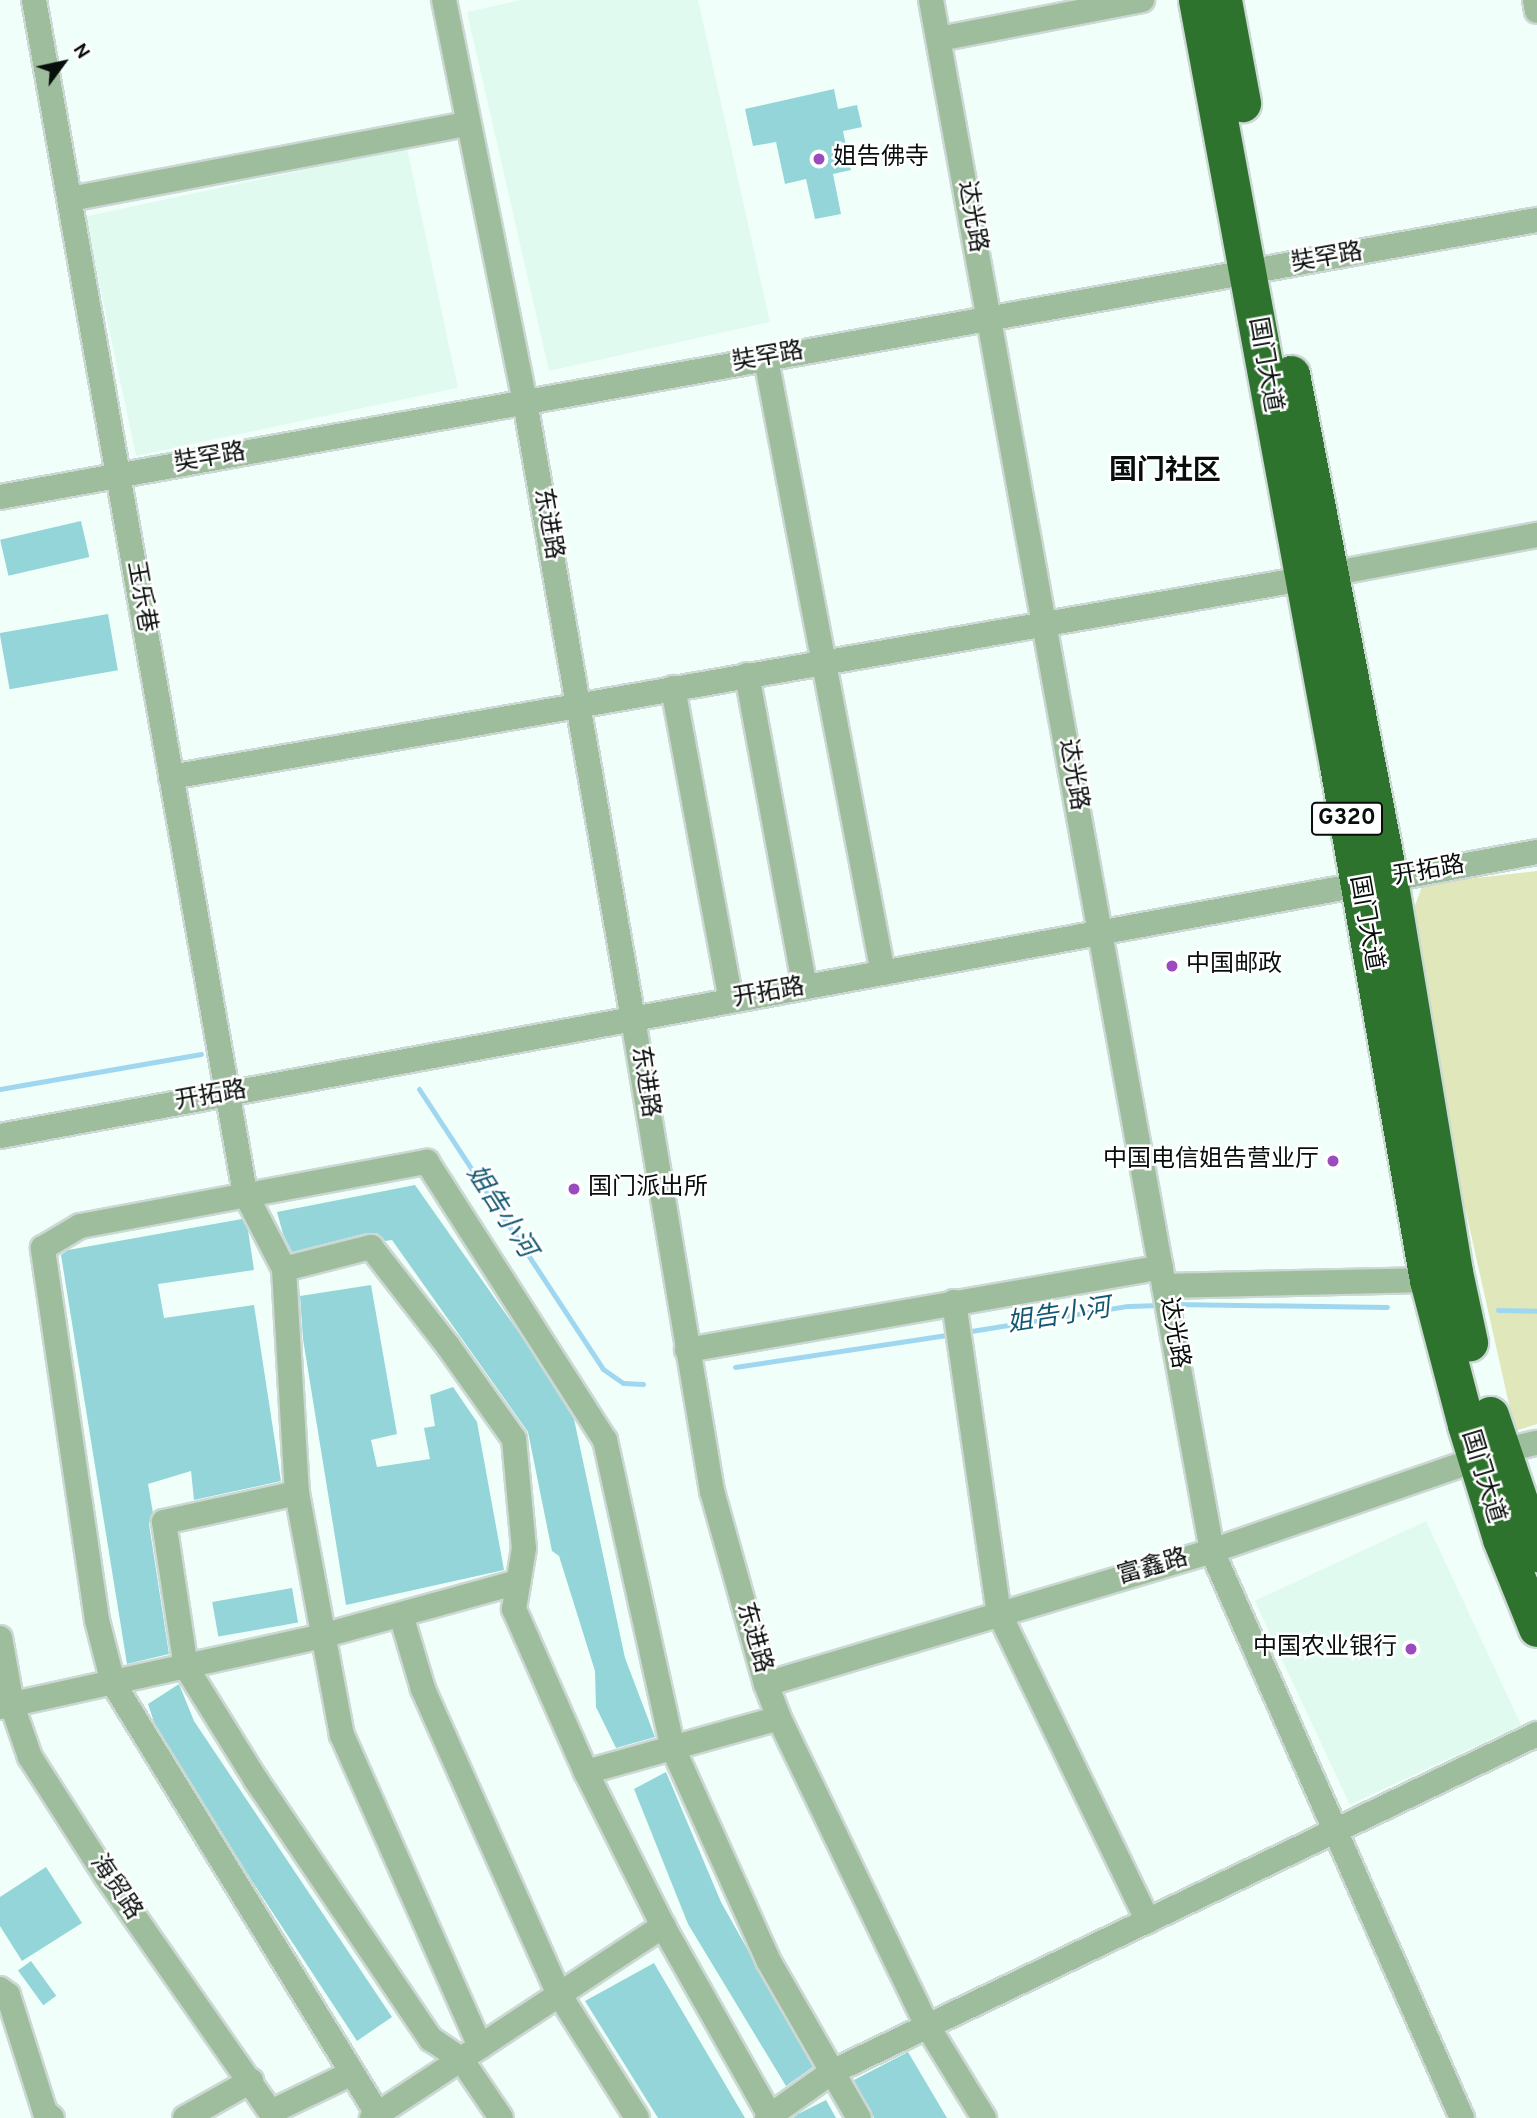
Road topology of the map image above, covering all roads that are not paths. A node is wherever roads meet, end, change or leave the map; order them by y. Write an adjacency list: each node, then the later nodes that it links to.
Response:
1 (34, 0): 11 (street, 玉乐巷)
2 (444, 0): 10 (street, 东进路)
3 (931, 0): 9 (street, 达光路)
4 (1142, 0): 9 (street)
5 (1197, 0): 13 (highway, 国门大道 / G320)
6 (1223, 0): 13 (highway, 国门大道 / G320)
7 (1535, 0): 8 (street)
8 (1537, 11)
9 (939, 39): 14 (street, 达光路)
10 (468, 124): 11 (street); 16 (street, 东进路)
11 (69, 199): 17 (street, 玉乐巷)
12 (1537, 220): 13 (street, 奘罕路)
13 (1259, 271): 14 (street, 奘罕路); 20 (highway, 国门大道 / G320)
14 (989, 319): 15 (street, 奘罕路); 21 (street, 达光路)
15 (766, 359): 16 (street, 奘罕路); 22 (street)
16 (525, 402): 17 (street, 奘罕路); 25 (street, 东进路)
17 (118, 476): 18 (street, 奘罕路); 26 (street, 玉乐巷)
18 (0, 497)
19 (1537, 536): 20 (street)
20 (1317, 576): 21 (street); 28 (highway, 国门大道 / G320)
21 (1044, 622): 22 (street); 29 (street, 达光路)
22 (824, 661): 23 (street); 30 (street)
23 (747, 675): 24 (street); 31 (street)
24 (673, 688): 25 (street); 32 (street)
25 (578, 704): 26 (street); 33 (street, 东进路)
26 (172, 777): 34 (street, 玉乐巷)
27 (1537, 852): 28 (street, 开拓路)
28 (1374, 882): 29 (street, 开拓路); 38 (highway, 国门大道 / G320); 43 (highway, 国门大道 / G320)
29 (1100, 933): 30 (street, 开拓路); 39 (street, 达光路)
30 (883, 973): 31 (street, 开拓路)
31 (805, 987): 32 (street, 开拓路)
32 (731, 1001): 33 (street, 开拓路)
33 (633, 1019): 34 (street, 开拓路); 41 (street, 东进路)
34 (228, 1094): 35 (street, 开拓路); 36 (street, 玉乐巷)
35 (0, 1136)
36 (245, 1193): 37 (street, 玉乐巷); 54 (street); 59 (street)
37 (284, 1269): 44 (street); 47 (street)
38 (1428, 1280): 39 (street); 43 (highway, 国门大道 / G320)
39 (1165, 1290): 40 (street); 45 (street, 达光路)
40 (957, 1323): 41 (street); 48 (street)
41 (687, 1350): 55 (street, 东进路)
42 (1537, 1443): 43 (street, 富鑫路)
43 (1489, 1456): 45 (street, 富鑫路); 46 (highway, 国门大道 / G320); 50 (highway, 国门大道 / G320)
44 (297, 1493): 51 (street); 53 (street)
45 (1212, 1551): 48 (street, 富鑫路); 61 (street, 达光路)
46 (1537, 1553)
47 (519, 1582): 49 (street); 60 (street)
48 (999, 1613): 55 (street, 富鑫路); 62 (street)
49 (401, 1615): 51 (street); 65 (street)
50 (1537, 1628)
51 (322, 1636): 53 (street); 67 (street)
52 (0, 1638): 56 (street, 海贸路)
53 (186, 1667): 54 (street); 67 (street)
54 (113, 1684): 56 (street); 69 (street)
55 (766, 1684): 57 (street, 东进路)
56 (6, 1706): 70 (street, 海贸路)
57 (779, 1718): 59 (street); 66 (street, 东进路)
58 (1537, 1734): 61 (street)
59 (672, 1746): 60 (street); 68 (street)
60 (586, 1772): 63 (street)
61 (1336, 1831): 62 (street); 80 (street, 达光路)
62 (1148, 1921): 66 (street)
63 (663, 1926): 65 (street); 77 (street)
64 (0, 1989): 73 (street)
65 (559, 1994): 67 (street); 76 (street)
66 (928, 2027): 68 (street); 79 (street, 东进路)
67 (471, 2053): 72 (street); 75 (street)
68 (832, 2072): 77 (street); 78 (street)
69 (352, 2073): 71 (street); 72 (street)
70 (251, 2081): 71 (street, 海贸路); 74 (street)
71 (274, 2115)
72 (377, 2117)
73 (52, 2118)
74 (185, 2118)
75 (500, 2118)
76 (637, 2118)
77 (769, 2118)
78 (859, 2118)
79 (984, 2118)
80 (1462, 2118)

